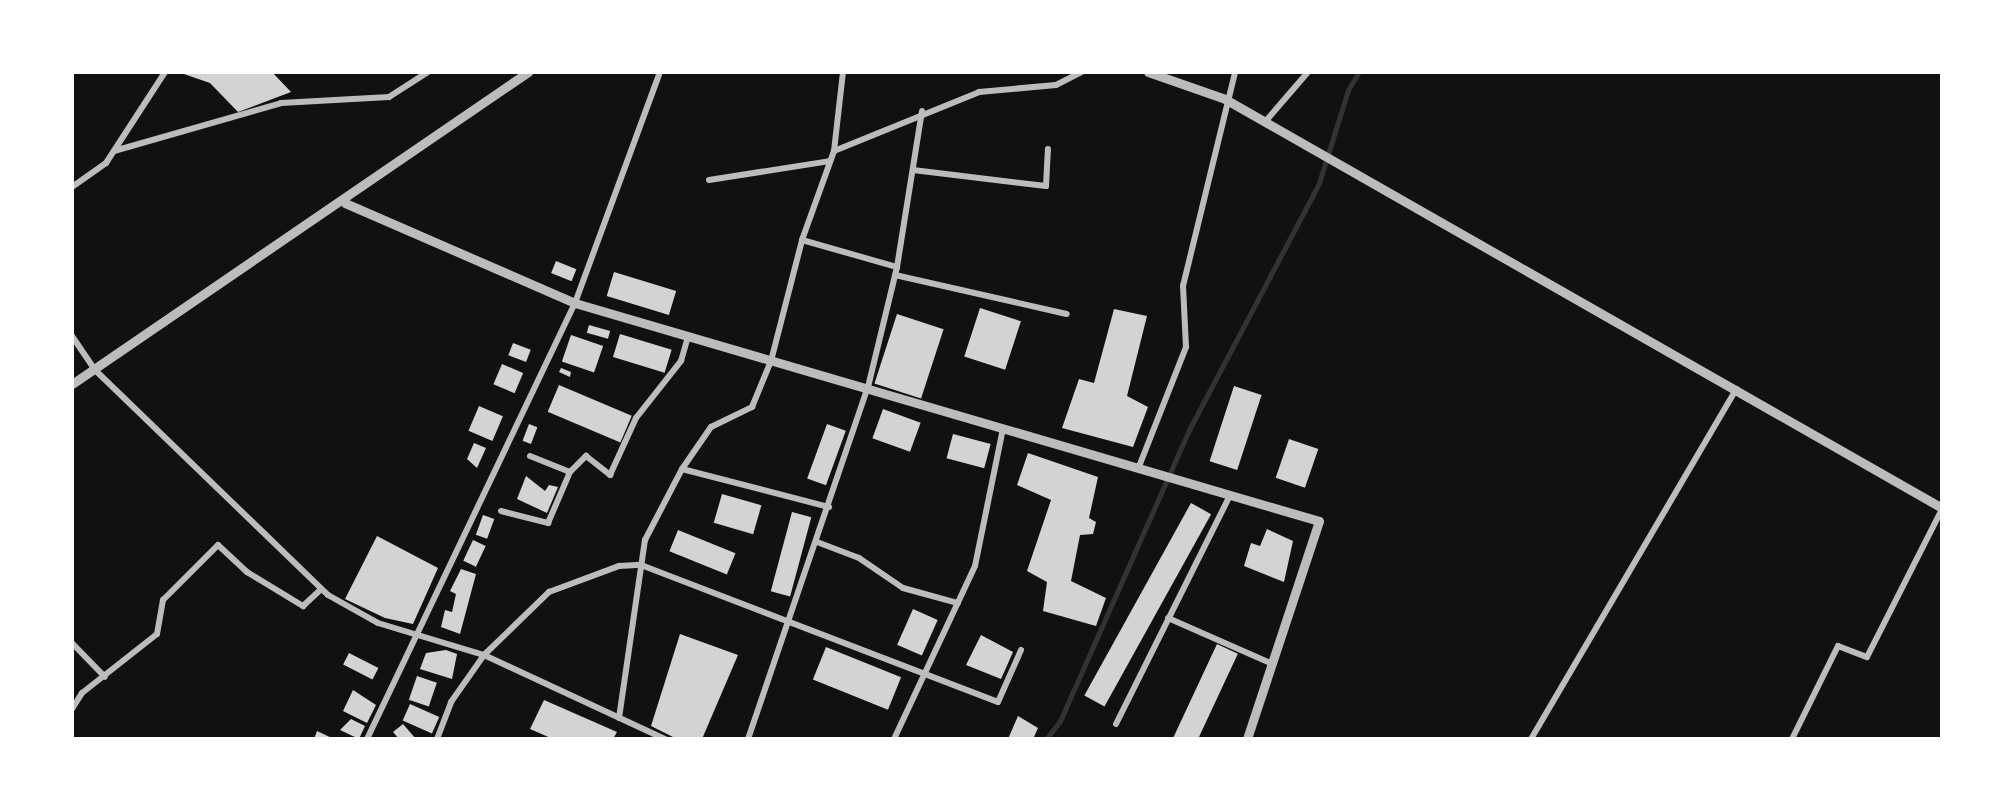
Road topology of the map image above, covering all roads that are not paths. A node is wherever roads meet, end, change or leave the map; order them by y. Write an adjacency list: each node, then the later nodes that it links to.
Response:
1 (165, 72): 14 (street)
2 (428, 72): 14 (street)
3 (528, 72): 20 (street)
4 (660, 72): 24 (street)
5 (843, 72): 15 (street)
6 (1082, 72): 11 (street)
7 (1148, 72): 10 (street)
8 (1235, 72): 10 (street)
9 (1308, 72): 12 (street)
10 (1225, 99): 12 (street); 37 (street)
11 (922, 111): 15 (street); 17 (street)
12 (1264, 122): 32 (street)
13 (1048, 149): 17 (street)
14 (114, 151): 19 (street)
15 (834, 151): 16 (street)
16 (830, 160): 18 (street); 21 (street)
17 (913, 170): 22 (street)
18 (709, 180)
19 (72, 187)
20 (345, 202): 24 (street); 29 (street)
21 (802, 240): 22 (street); 28 (street)
22 (897, 267): 23 (street)
23 (895, 275): 25 (street); 31 (street)
24 (575, 303): 27 (street); 48 (street)
25 (1067, 314)
26 (72, 336): 29 (street)
27 (688, 336): 28 (street); 36 (street)
28 (771, 361): 31 (street); 35 (street)
29 (95, 370): 30 (street); 44 (street)
30 (72, 384)
31 (868, 387): 33 (street); 39 (street)
32 (1736, 389): 40 (street); 64 (street)
33 (1003, 428): 37 (street); 45 (street)
34 (530, 456): 36 (street)
35 (682, 469): 39 (street); 43 (street)
36 (570, 472): 41 (street)
37 (1136, 472): 38 (street)
38 (1229, 497): 46 (street); 52 (street)
39 (829, 507): 42 (street)
40 (1942, 508): 65 (street)
41 (501, 511)
42 (817, 542): 45 (street); 47 (street)
43 (641, 565): 47 (street); 51 (street); 56 (street)
44 (321, 590): 48 (street); 54 (street)
45 (958, 603): 53 (street)
46 (1168, 618): 52 (street); 57 (street)
47 (790, 624): 53 (street); 61 (street)
48 (417, 631): 51 (street); 58 (street)
49 (72, 643): 54 (street)
50 (1021, 650): 53 (street)
51 (484, 655): 56 (street); 59 (street)
52 (1273, 664): 63 (street)
53 (923, 675): 62 (street)
54 (105, 677): 55 (street)
55 (72, 709)
56 (619, 718): 60 (street)
57 (1116, 724)
58 (368, 739)
59 (437, 739)
60 (665, 739)
61 (748, 739)
62 (894, 739)
63 (1247, 739)
64 (1531, 739)
65 (1792, 739)

